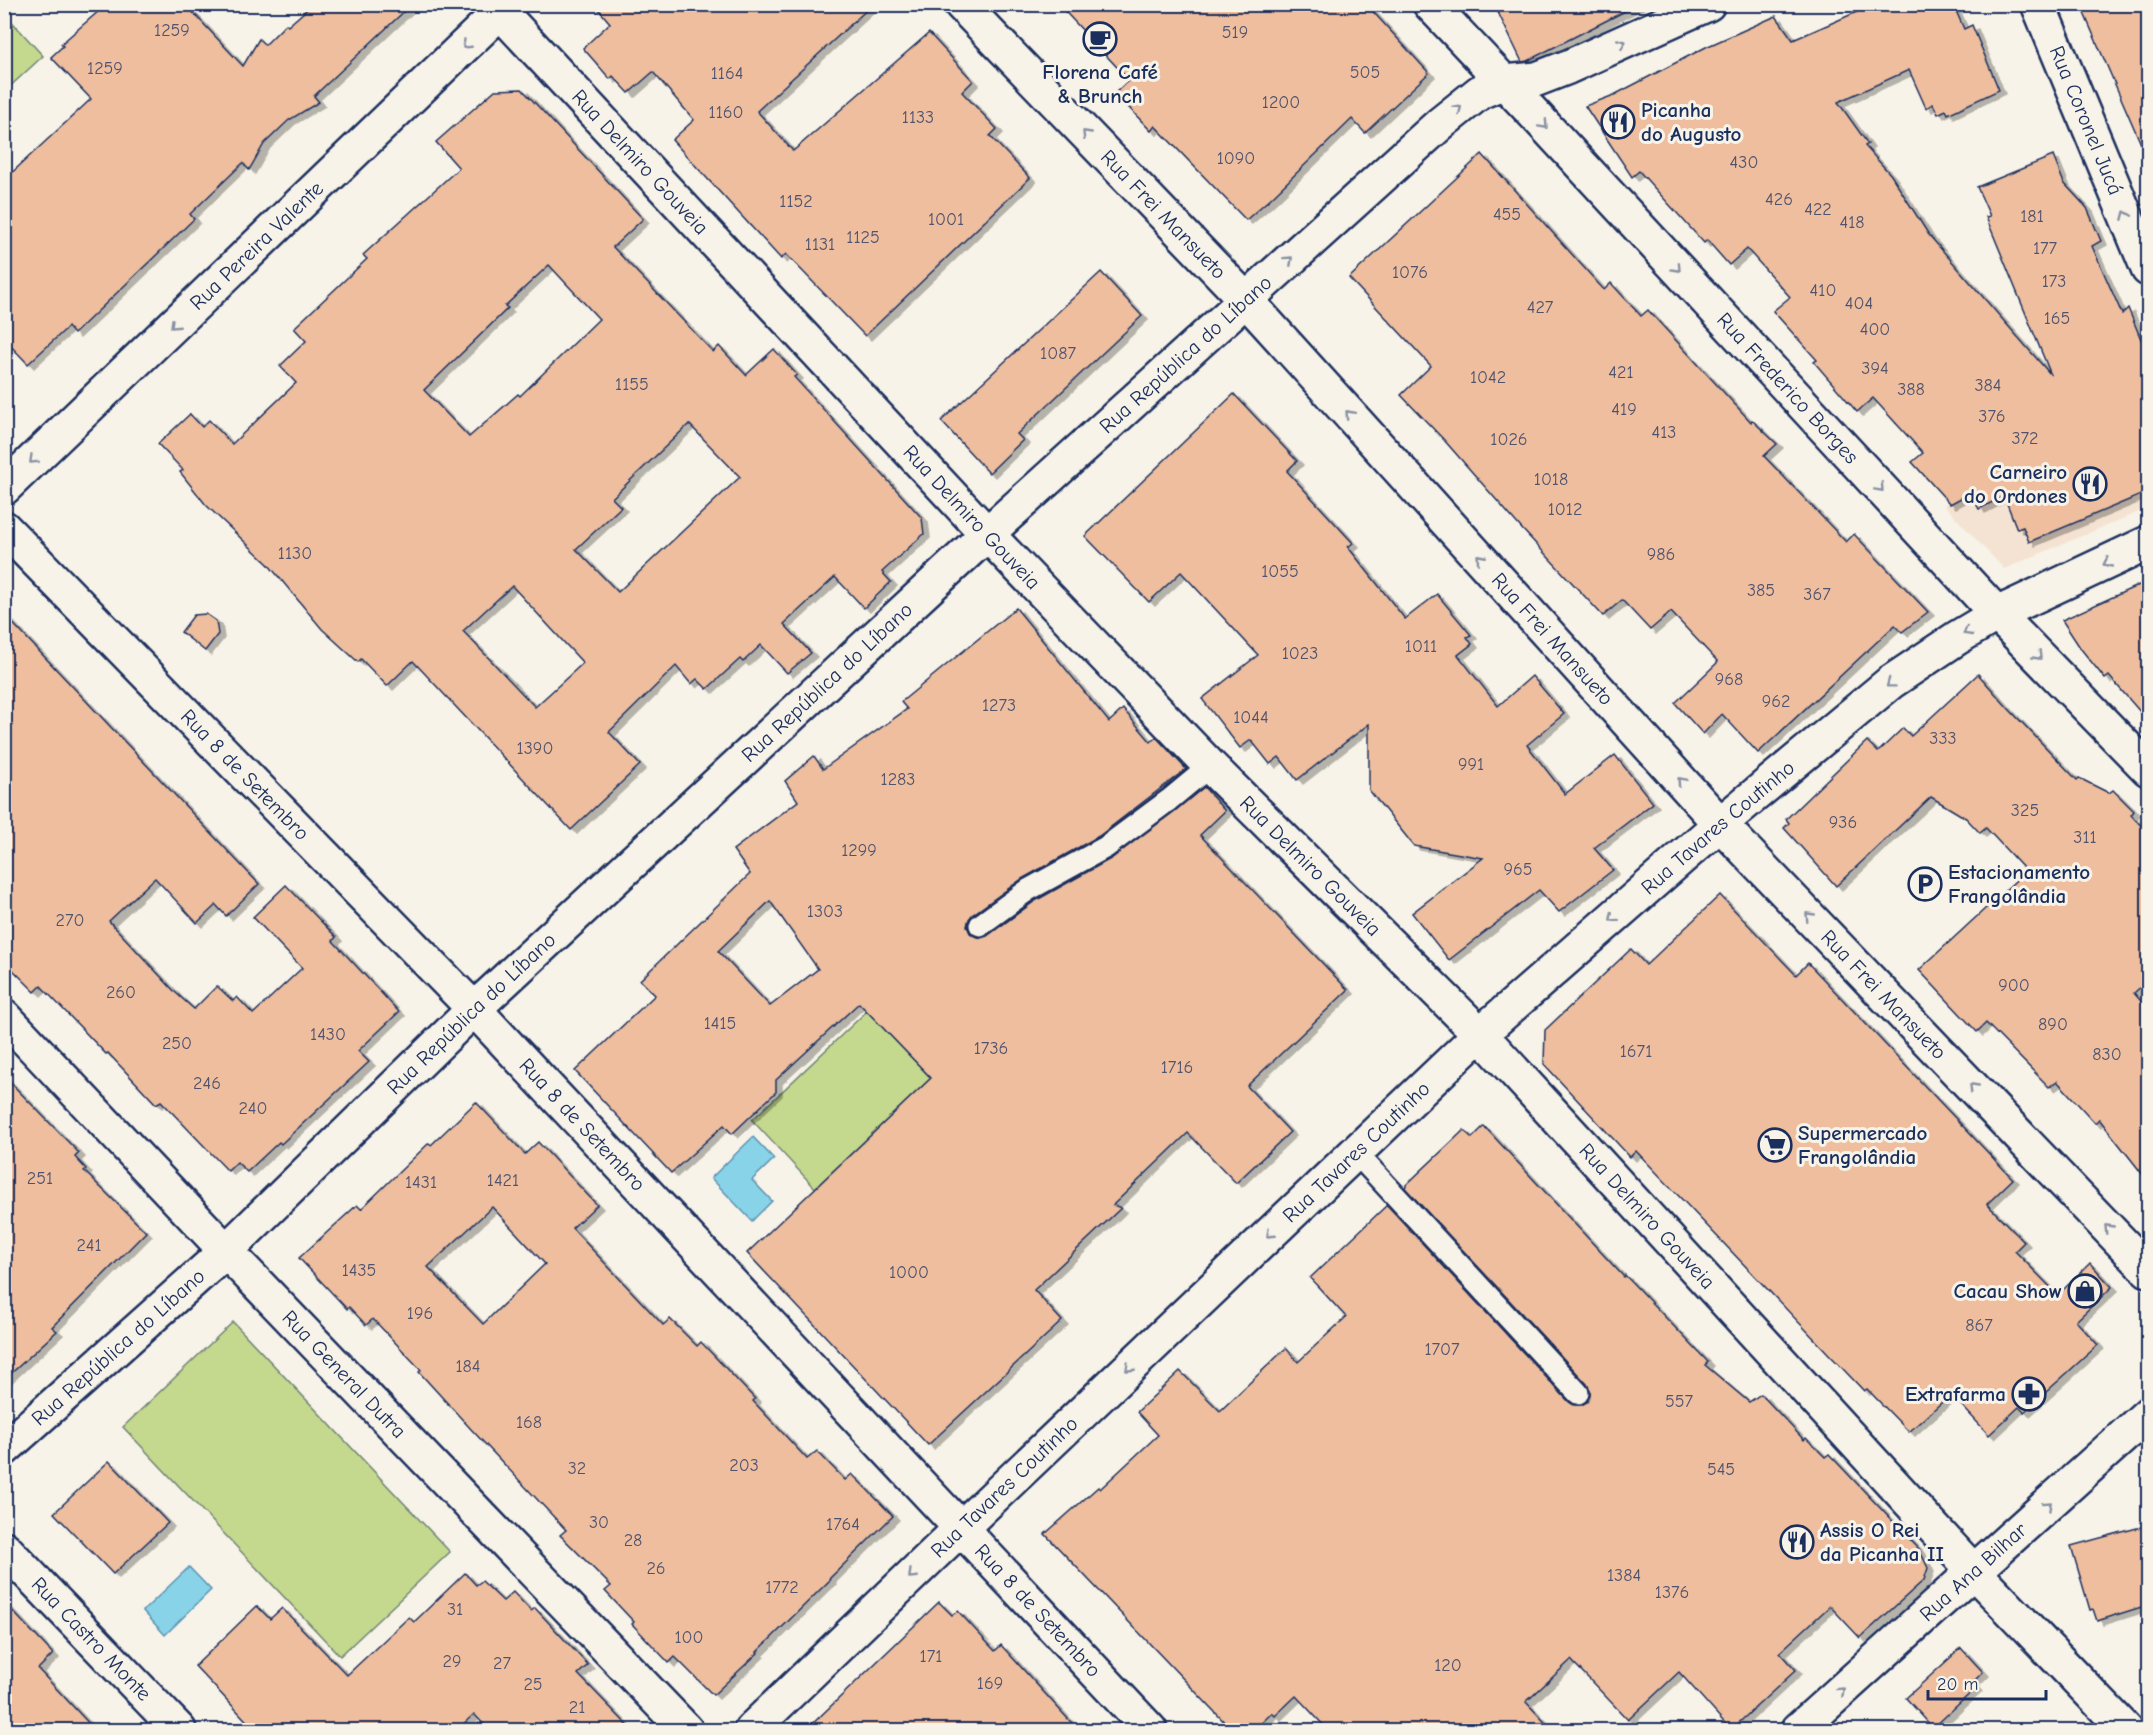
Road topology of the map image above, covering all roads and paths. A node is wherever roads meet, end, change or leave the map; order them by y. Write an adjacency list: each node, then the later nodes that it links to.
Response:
1 (961, 4): 8 (street, Rua Frei Mansueto, one-way to 1)
2 (1430, 4): 6 (street, Rua Frederico Borges)
3 (1708, 4): 6 (street, Rua República do Líbano, one-way to 3)
4 (2038, 4): 7 (street, Rua Coronel Jucá, one-way to 4)
5 (501, 7): 9 (street, Rua Pereira Valente, one-way to 9); 11 (street, Rua Delmiro Gouveia)
6 (1504, 82): 8 (street, Rua República do Líbano, one-way to 6); 13 (street, Rua Frederico Borges, one-way to 13)
7 (2148, 269)
8 (1246, 300): 11 (street, Rua República do Líbano); 16 (street, Rua Frei Mansueto, one-way to 8)
9 (4, 488)
10 (4, 528): 18 (street, Rua 8 de Setembro)
11 (987, 534): 14 (street, Rua Delmiro Gouveia); 18 (street, Rua República do Líbano)
12 (2148, 543): 13 (street, Rua Tavares Coutinho, one-way to 13)
13 (1997, 614): 15 (street, Rua Frederico Borges, one-way to 15); 16 (street, Rua Tavares Coutinho, one-way to 16)
14 (1210, 766): 17 (lane); 20 (street, Rua Delmiro Gouveia)
15 (2148, 769)
16 (1720, 824): 20 (street, Rua Tavares Coutinho, one-way to 20); 23 (street, Rua Frei Mansueto, one-way to 16)
17 (980, 925)
18 (474, 1009): 22 (street, Rua República do Líbano); 27 (street, Rua 8 de Setembro)
19 (4, 1016): 22 (street, Rua General Dutra)
20 (1480, 1034): 21 (street, Rua Tavares Coutinho); 29 (street, Rua Delmiro Gouveia)
21 (1356, 1153): 24 (lane); 27 (street, Rua Tavares Coutinho, one-way to 27)
22 (226, 1251): 26 (street, Rua República do Líbano); 31 (street, Rua General Dutra)
23 (2148, 1270)
24 (1578, 1393)
25 (2148, 1414): 29 (street, Rua Ana Bilhar, one-way to 25)
26 (4, 1449)
27 (960, 1529): 32 (street, Rua Tavares Coutinho, one-way to 32); 33 (street, Rua 8 de Setembro)
28 (4, 1548): 30 (street, Rua Castro Monte)
29 (1974, 1572): 34 (street, Rua Ana Bilhar, one-way to 29); 35 (street, Rua Delmiro Gouveia)
30 (179, 1731)
31 (686, 1731)
32 (751, 1731)
33 (1150, 1731)
34 (1798, 1731)
35 (2126, 1731)

